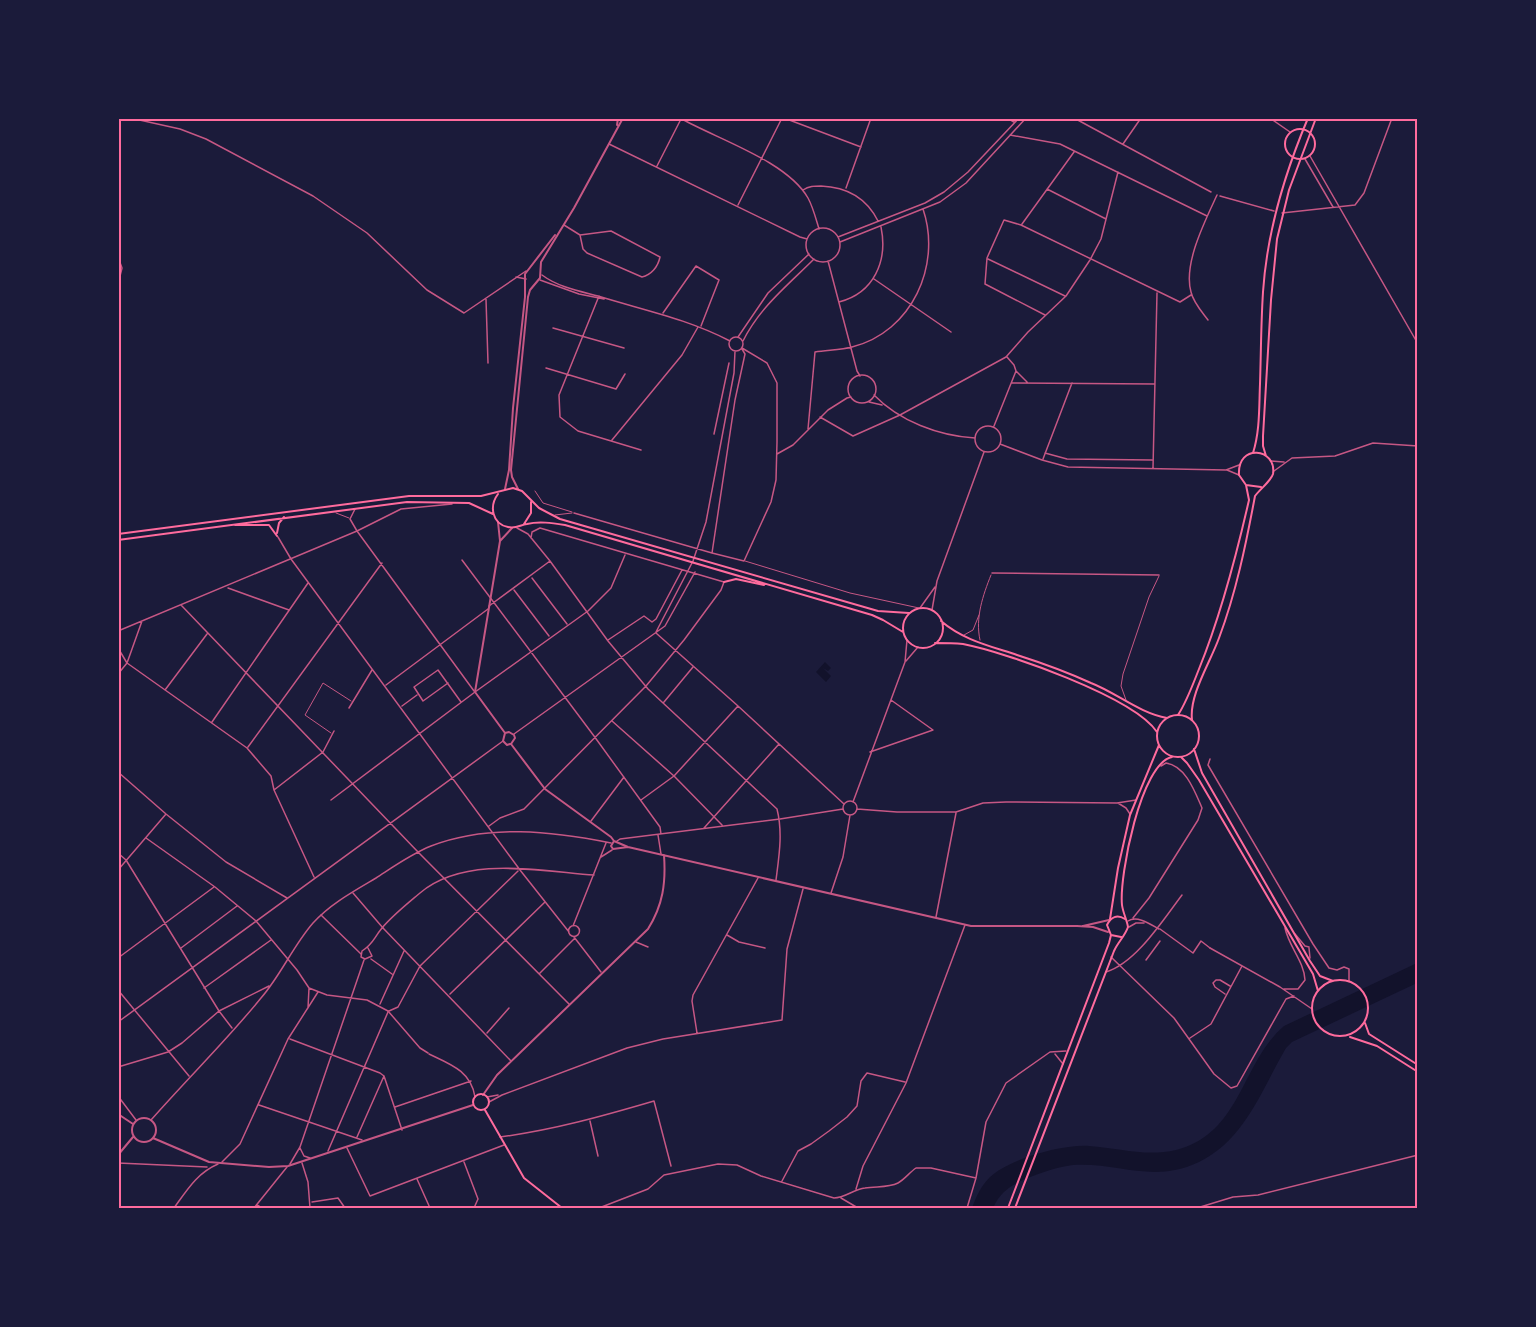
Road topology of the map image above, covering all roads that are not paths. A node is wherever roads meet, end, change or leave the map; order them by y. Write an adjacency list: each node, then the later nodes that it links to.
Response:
1 (618, 118): 18 (street)
2 (623, 118): 18 (street)
3 (783, 118): 24 (street); 28 (street)
4 (871, 118): 24 (street)
5 (1006, 118): 16 (street)
6 (1018, 118): 16 (street)
7 (1026, 118): 21 (street)
8 (1074, 118): 23 (street)
9 (1141, 118): 23 (street)
10 (1270, 118): 20 (street)
11 (1308, 118): 17 (main road)
12 (1316, 118): 19 (main road)
13 (1392, 118): 38 (street)
14 (681, 119): 28 (street); 31 (street)
15 (119, 120): 72 (street)
16 (1015, 122): 45 (street)
17 (1305, 129): 19 (main road); 20 (main road); 27 (main road)
18 (616, 131): 22 (street)
19 (1311, 131): 26 (main road); 30 (main road)
20 (1290, 132): 27 (main road)
21 (1010, 135): 25 (street); 40 (street)
22 (609, 144): 31 (street); 47 (street)
23 (1123, 145): 36 (street)
24 (861, 147): 33 (street)
25 (1075, 151): 32 (street); 34 (street)
26 (1310, 156): 29 (main road); 38 (street)
27 (1293, 157): 30 (main road); 41 (main road)
28 (761, 159): 35 (street); 37 (street)
29 (1305, 159): 30 (main road); 39 (street)
30 (1299, 160): 42 (main road)
31 (656, 168): 37 (street)
32 (1118, 172): 43 (street); 44 (street)
33 (846, 189): 35 (street); 45 (street)
34 (1047, 189): 44 (street); 46 (street)
35 (802, 190): 49 (street)
36 (1211, 192)
37 (737, 206): 52 (street)
38 (1340, 207): 39 (street); 86 (street)
39 (1333, 208): 42 (street)
40 (923, 209): 48 (street); 75 (street)
41 (1275, 211): 43 (street); 125 (main road)
42 (1282, 213): 127 (main road)
43 (1208, 216): 70 (street)
44 (1107, 219): 58 (street)
45 (879, 221): 51 (street)
46 (1022, 225): 56 (street); 58 (street)
47 (563, 226): 50 (street); 60 (street); 62 (street)
48 (880, 226): 53 (street); 65 (street)
49 (819, 229): 51 (street); 52 (street)
50 (580, 235): 50 (street)
51 (838, 237): 53 (street)
52 (807, 239): 54 (street)
53 (840, 242): 59 (street)
54 (809, 254): 57 (street); 82 (street)
55 (118, 257): 68 (street)
56 (987, 258): 71 (street); 77 (street)
57 (814, 259): 59 (street); 85 (street)
58 (1090, 260): 69 (street); 71 (street)
59 (828, 261): 74 (street)
60 (530, 267): 61 (street); 62 (street)
61 (526, 271): 63 (street); 64 (street)
62 (540, 272): 66 (street); 73 (street)
63 (515, 277): 64 (street); 72 (street)
64 (526, 279): 67 (street); 139 (street)
65 (873, 279): 74 (street); 75 (street)
66 (538, 280): 67 (street); 73 (street)
67 (535, 282): 140 (street)
68 (118, 284)
69 (1158, 292): 70 (street); 104 (street)
70 (1191, 295): 78 (street)
71 (1066, 296): 77 (street)
72 (486, 298): 92 (street)
73 (598, 298): 76 (street); 83 (street)
74 (839, 302): 89 (street)
75 (912, 304): 81 (street); 89 (street)
76 (663, 314): 79 (street); 79 (street)
77 (1046, 315): 91 (street)
78 (1208, 320)
79 (699, 326): 84 (street); 119 (street)
80 (553, 328): 83 (street)
81 (951, 332)
82 (738, 337): 84 (street); 85 (street)
83 (582, 338): 87 (street); 97 (street)
84 (730, 341): 90 (street)
85 (743, 341): 88 (street)
86 (1418, 344)
87 (624, 348)
88 (742, 348): 90 (street); 126 (street); 162 (street)
89 (851, 348): 95 (street); 116 (street)
90 (735, 351): 114 (street)
91 (1006, 357): 96 (street); 111 (street)
92 (488, 363)
93 (729, 363): 112 (street)
94 (546, 368): 97 (street)
95 (857, 371): 99 (street); 100 (street)
96 (1016, 371): 101 (street); 102 (street)
97 (566, 374): 98 (street); 119 (street)
98 (625, 374)
99 (860, 376): 100 (street); 106 (street)
100 (856, 377): 105 (street)
101 (1027, 382): 102 (street); 103 (street)
102 (1012, 383): 115 (street)
103 (1072, 383): 104 (street); 124 (street)
104 (1155, 384): 129 (street)
105 (849, 394): 107 (street); 108 (street)
106 (874, 395): 109 (street); 110 (street)
107 (851, 397): 108 (street); 109 (street)
108 (847, 398): 113 (street)
109 (869, 401): 110 (street)
110 (885, 406): 111 (street)
111 (900, 415): 113 (street); 118 (street)
112 (718, 417): 114 (street); 117 (street)
113 (820, 417): 116 (street)
114 (726, 418): 195 (street)
115 (994, 427): 118 (street); 120 (street)
116 (808, 429): 126 (street)
117 (714, 434)
118 (975, 438): 123 (street)
119 (612, 441): 122 (street)
120 (1000, 444): 123 (street); 128 (street)
121 (1418, 446): 131 (street)
122 (641, 450)
123 (984, 452): 176 (street)
124 (1045, 453): 128 (street); 129 (street)
125 (1253, 453): 127 (main road); 132 (main road)
126 (777, 455): 167 (street)
127 (1266, 456): 130 (main road)
128 (1042, 460): 133 (street)
129 (1153, 460): 133 (street)
130 (1270, 461): 131 (street); 135 (main road)
131 (1285, 462): 135 (street)
132 (1239, 465): 134 (street); 136 (main road)
133 (1153, 469): 134 (street)
134 (1226, 470): 136 (street)
135 (1273, 472): 138 (main road)
136 (1239, 475): 137 (main road)
137 (1246, 484): 138 (main road); 233 (main road)
138 (1260, 487): 236 (main road)
139 (505, 489): 140 (main road); 142 (main road)
140 (518, 489): 143 (main road)
141 (535, 491): 147 (lane)
142 (500, 492): 148 (main road); 157 (main road)
143 (531, 501): 149 (main road); 153 (main road)
144 (461, 502): 145 (main road); 148 (main road); 156 (street)
145 (355, 508): 146 (main road); 151 (street)
146 (331, 511): 150 (main road); 151 (lane)
147 (574, 513): 149 (lane); 162 (street)
148 (493, 514): 152 (main road)
149 (551, 515): 188 (main road)
150 (284, 517): 154 (main road); 158 (main road)
151 (350, 519): 156 (street)
152 (498, 522): 155 (main road); 161 (street)
153 (524, 524): 155 (main road); 178 (main road)
154 (220, 526): 158 (main road); 160 (main road)
155 (514, 528): 159 (street); 161 (street)
156 (357, 531): 164 (street); 168 (street)
157 (118, 534)
158 (277, 536): 164 (street)
159 (531, 537): 163 (street); 166 (street)
160 (118, 540)
161 (500, 541): 180 (street)
162 (712, 553): 167 (street)
163 (626, 554): 169 (street); 187 (street)
164 (291, 559): 175 (street); 177 (street)
165 (462, 560): 180 (street)
166 (550, 561): 173 (street); 187 (street)
167 (744, 561): 184 (lane)
168 (381, 563): 192 (street); 204 (street)
169 (682, 570): 170 (street); 201 (street)
170 (696, 572): 174 (street); 195 (street)
171 (992, 573): 172 (street); 189 (lane)
172 (1159, 575): 226 (lane)
173 (531, 577): 179 (street); 193 (street)
174 (724, 582): 178 (main road); 207 (street)
175 (309, 583): 185 (street); 192 (street)
176 (935, 586): 184 (street); 186 (street)
177 (226, 587): 182 (street); 185 (street)
178 (779, 588): 196 (main road)
179 (514, 589): 181 (street); 199 (street)
180 (490, 598): 181 (street); 183 (street)
181 (494, 604): 183 (street); 209 (street)
182 (181, 605): 190 (street); 197 (street)
183 (489, 608): 204 (street); 221 (street)
184 (920, 608): 186 (main road); 188 (main road)
185 (290, 610): 215 (street)
186 (932, 610): 191 (main road)
187 (588, 611): 193 (street); 201 (street)
188 (909, 613): 196 (main road)
189 (980, 614): 198 (lane); 203 (lane)
190 (142, 620): 194 (street); 212 (street)
191 (941, 621): 198 (main road); 202 (main road)
192 (339, 623): 214 (street); 229 (street)
193 (568, 625): 199 (street)
194 (119, 631)
195 (656, 632): 207 (street); 210 (street)
196 (903, 632): 200 (main road)
197 (208, 633): 215 (street); 220 (street)
198 (963, 636): 203 (main road)
199 (550, 638): 209 (street)
200 (907, 640): 205 (main road); 211 (street)
201 (608, 641): 210 (street)
202 (935, 643): 205 (main road); 208 (main road)
203 (981, 643): 208 (lane); 226 (main road)
204 (440, 644): 218 (street); 221 (street)
205 (918, 647): 211 (street)
206 (118, 648): 212 (street)
207 (676, 650): 213 (street); 219 (street)
208 (985, 650): 238 (main road)
209 (532, 652): 221 (street); 223 (street)
210 (622, 656): 219 (street); 223 (street)
211 (905, 662): 224 (street)
212 (127, 663): 216 (street); 220 (street)
213 (694, 667): 228 (street); 231 (street)
214 (373, 669): 218 (street); 225 (street)
215 (246, 673): 229 (street); 237 (street)
216 (118, 674)
217 (448, 683): 222 (street); 222 (street); 227 (street)
218 (386, 686): 230 (street)
219 (645, 686): 228 (street); 235 (street)
220 (165, 690): 237 (street)
221 (475, 692): 227 (street); 241 (street)
222 (418, 694): 230 (street)
223 (564, 697): 242 (street); 243 (street)
224 (890, 699): 252 (street); 252 (street)
225 (352, 702): 232 (street); 239 (lane)
226 (1127, 702): 234 (main road)
227 (462, 703): 240 (street)
228 (663, 703): 245 (street)
229 (278, 706): 249 (street); 251 (street)
230 (401, 706): 240 (street)
231 (738, 706): 245 (street); 247 (street)
232 (349, 708)
233 (1178, 715): 234 (main road); 236 (main road)
234 (1167, 718): 238 (main road)
235 (611, 720): 243 (street); 258 (street)
236 (1192, 720): 250 (main road)
237 (212, 723): 249 (street)
238 (1157, 732): 248 (main road)
239 (334, 733): 251 (street)
240 (421, 733): 259 (street); 262 (street)
241 (505, 733): 242 (street); 244 (street)
242 (514, 735): 246 (street)
243 (594, 736): 260 (street); 263 (street)
244 (503, 741): 246 (street); 259 (street)
245 (704, 742): 258 (street); 261 (street)
246 (511, 744): 263 (street)
247 (779, 744): 261 (street); 270 (street)
248 (1159, 745): 253 (main road); 267 (main road)
249 (247, 748): 264 (street)
250 (1194, 749): 254 (main road); 329 (main road)
251 (323, 752): 262 (street); 264 (street)
252 (870, 752): 268 (street)
253 (1172, 757): 254 (main road); 256 (main road)
254 (1181, 757): 327 (main road)
255 (1210, 759): 338 (street)
256 (1157, 768): 315 (street); 317 (main road)
257 (118, 772): 274 (street)
258 (674, 776): 266 (street); 277 (street)
259 (452, 777): 279 (street); 281 (street)
260 (624, 777): 266 (street); 280 (street)
261 (746, 781): 277 (street); 278 (street)
262 (353, 783): 265 (street); 279 (street)
263 (545, 789): 280 (street); 281 (street)
264 (274, 790): 302 (street)
265 (331, 800)
266 (641, 800): 285 (street)
267 (1136, 800): 269 (street); 276 (main road)
268 (853, 802): 270 (street); 272 (street)
269 (1118, 803): 273 (street); 276 (street)
270 (844, 804): 271 (street)
271 (843, 809): 275 (street); 278 (street)
272 (857, 809): 273 (street); 275 (street)
273 (956, 812): 314 (street)
274 (166, 814): 286 (street); 309 (street)
275 (850, 815): 307 (street)
276 (1130, 815): 316 (main road)
277 (714, 817): 282 (street); 283 (street)
278 (780, 819): 282 (street); 303 (street)
279 (391, 822): 292 (street); 302 (street)
280 (591, 822): 288 (street)
281 (489, 826): 284 (street)
282 (723, 826): 283 (street)
283 (704, 828): 285 (street)
284 (493, 832): 287 (street); 292 (street); 298 (street)
285 (659, 834): 288 (street); 294 (street)
286 (146, 838): 296 (street); 304 (street)
287 (606, 842): 288 (street); 295 (street)
288 (615, 842): 289 (street); 290 (street); 291 (street)
289 (628, 847): 290 (street); 294 (street)
290 (618, 848): 291 (street)
291 (613, 849): 295 (street)
292 (418, 852): 300 (street); 306 (street)
293 (118, 853): 296 (street)
294 (662, 855): 301 (street); 337 (street)
295 (601, 858): 299 (street)
296 (126, 860): 297 (street); 320 (street)
297 (118, 870)
298 (520, 870): 299 (street); 300 (street); 310 (street); 312 (street)
299 (594, 875): 322 (street)
300 (444, 877): 312 (street); 325 (street)
301 (759, 877): 303 (street); 331 (street)
302 (314, 878): 309 (street)
303 (776, 881): 305 (street)
304 (215, 887): 311 (street); 320 (street)
305 (803, 888): 307 (street); 390 (street)
306 (352, 892): 313 (street); 325 (street)
307 (830, 894): 314 (street)
308 (1182, 895): 326 (street)
309 (287, 898): 318 (street)
310 (545, 902): 328 (street); 335 (street)
311 (237, 906): 318 (street); 341 (street)
312 (478, 910): 335 (street); 353 (street)
313 (321, 915): 345 (street); 349 (street)
314 (936, 918): 321 (street)
315 (1132, 918): 317 (street); 319 (street)
316 (1110, 920): 317 (main road); 323 (street); 330 (main road)
317 (1126, 920): 324 (main road)
318 (256, 921): 334 (street); 356 (street)
319 (1146, 923): 324 (street); 326 (street)
320 (166, 924): 341 (street); 347 (street)
321 (966, 925): 323 (street); 407 (street)
322 (573, 926): 328 (street); 332 (street)
323 (1077, 926): 330 (street)
324 (1128, 927): 333 (main road)
325 (382, 928): 342 (street); 344 (street)
326 (1159, 928): 354 (street); 355 (street)
327 (1285, 928): 367 (street); 370 (main road)
328 (569, 932): 332 (street)
329 (1292, 932): 340 (street); 352 (main road)
330 (1109, 933): 333 (main road); 394 (main road)
331 (726, 934): 343 (street); 390 (street)
332 (574, 937): 358 (street); 360 (street)
333 (1121, 937): 346 (main road)
334 (272, 939): 349 (street); 366 (street)
335 (507, 940): 358 (street); 372 (street)
336 (1160, 941): 351 (street)
337 (636, 942): 339 (street); 360 (street)
338 (1313, 944): 340 (street); 362 (street)
339 (648, 947)
340 (1309, 947): 352 (street)
341 (180, 948): 356 (street)
342 (368, 948): 345 (street); 348 (street)
343 (765, 948)
344 (404, 950): 353 (street); 359 (street)
345 (361, 954): 350 (street)
346 (1112, 957): 355 (street); 357 (main road)
347 (118, 958)
348 (370, 958): 350 (street); 359 (street)
349 (289, 959): 363 (street); 365 (street)
350 (365, 960): 376 (street)
351 (1146, 960)
352 (1310, 962): 361 (main road)
353 (420, 966): 372 (street); 385 (street)
354 (1242, 966): 364 (street); 367 (street)
355 (1121, 967): 357 (street); 393 (street)
356 (192, 968): 366 (street); 382 (street)
357 (1106, 972): 465 (main road)
358 (540, 973): 379 (street)
359 (392, 974): 378 (street)
360 (603, 974): 379 (street)
361 (1333, 981): 362 (main road); 370 (main road)
362 (1349, 981): 387 (main road)
363 (271, 984): 384 (street); 388 (street)
364 (1231, 986): 373 (street); 373 (street)
365 (309, 987): 369 (street); 380 (street)
366 (204, 988): 384 (street)
367 (1282, 988): 374 (street); 377 (street)
368 (118, 990): 371 (street)
369 (318, 991): 376 (street); 380 (street)
370 (1318, 991): 383 (main road)
371 (122, 994): 375 (street); 382 (street)
372 (450, 995): 389 (street)
373 (1227, 995): 393 (street)
374 (1294, 996): 377 (street); 383 (street)
375 (118, 997)
376 (352, 998): 378 (street); 397 (street)
377 (1286, 999): 393 (street)
378 (379, 1005): 385 (street)
379 (570, 1005): 398 (street)
380 (308, 1008): 392 (street)
381 (509, 1008): 389 (street)
382 (135, 1010): 386 (street); 395 (street)
383 (1312, 1010): 391 (main road)
384 (219, 1011): 388 (street); 395 (street)
385 (388, 1011): 401 (street); 406 (street)
386 (118, 1022)
387 (1365, 1023): 391 (main road); 400 (main road)
388 (233, 1029): 405 (street)
389 (486, 1033): 398 (street)
390 (697, 1034): 409 (street)
391 (1347, 1036): 403 (main road)
392 (288, 1039): 397 (street); 414 (street)
393 (1189, 1039)
394 (1069, 1050): 396 (street); 399 (main road)
395 (168, 1052): 402 (street); 405 (street)
396 (1055, 1053): 399 (street); 447 (street)
397 (333, 1054): 401 (street); 422 (street)
398 (512, 1061): 408 (street)
399 (1064, 1065): 464 (main road)
400 (1418, 1065)
401 (364, 1066): 404 (street); 425 (street)
402 (118, 1067)
403 (1418, 1072)
404 (384, 1076): 416 (street); 429 (street)
405 (190, 1077): 420 (street)
406 (471, 1081): 411 (street); 416 (street)
407 (906, 1083): 448 (street); 449 (street)
408 (483, 1095): 411 (main road); 412 (main road)
409 (502, 1095): 412 (street); 413 (street)
410 (118, 1096): 419 (street)
411 (475, 1096): 415 (main road)
412 (487, 1097): 413 (main road)
413 (489, 1102): 417 (main road)
414 (258, 1105): 422 (street); 442 (street)
415 (473, 1105): 417 (main road); 424 (street)
416 (394, 1108): 424 (street)
417 (485, 1110): 427 (main road)
418 (118, 1114): 423 (street)
419 (136, 1120): 420 (street); 423 (street)
420 (151, 1120): 428 (street)
421 (590, 1120): 427 (street); 437 (street); 444 (street)
422 (309, 1121): 425 (street); 432 (street)
423 (133, 1124): 426 (street)
424 (402, 1130): 430 (street)
425 (336, 1131): 429 (street); 434 (street)
426 (134, 1137): 428 (street); 435 (street)
427 (500, 1137): 431 (main road)
428 (153, 1138): 442 (street)
429 (357, 1138): 430 (street)
430 (365, 1142): 433 (street)
431 (505, 1145): 439 (street); 460 (main road)
432 (300, 1147): 438 (street); 443 (street)
433 (346, 1148): 434 (street); 446 (street)
434 (327, 1154): 438 (street)
435 (118, 1155)
436 (1418, 1155): 466 (street)
437 (598, 1156)
438 (312, 1159): 440 (street)
439 (463, 1160): 446 (street); 459 (street)
440 (302, 1162): 443 (street); 451 (street)
441 (118, 1163): 445 (street)
442 (221, 1163): 443 (street); 445 (street)
443 (288, 1166): 452 (street)
444 (671, 1166)
445 (211, 1167): 453 (street)
446 (416, 1178): 458 (street)
447 (976, 1178): 449 (street); 463 (street)
448 (782, 1182): 450 (street); 461 (street)
449 (856, 1190): 450 (street)
450 (841, 1198): 462 (street)
451 (311, 1202): 456 (street); 457 (street)
452 (257, 1205): 454 (street); 455 (street)
453 (174, 1209)
454 (254, 1209)
455 (262, 1209)
456 (310, 1209)
457 (345, 1209)
458 (430, 1209)
459 (474, 1209)
460 (562, 1209)
461 (599, 1209)
462 (858, 1209)
463 (967, 1209)
464 (1008, 1209)
465 (1015, 1209)
466 (1197, 1209)

